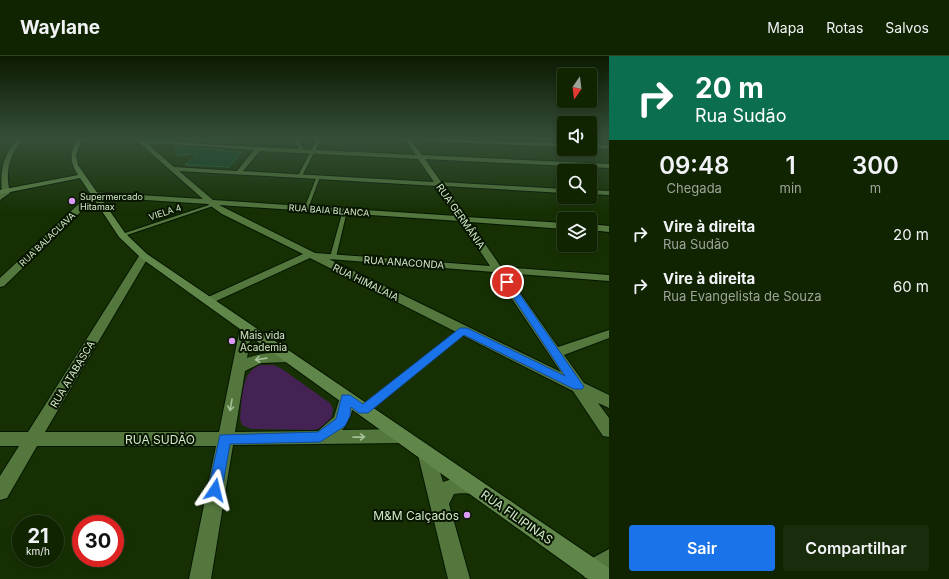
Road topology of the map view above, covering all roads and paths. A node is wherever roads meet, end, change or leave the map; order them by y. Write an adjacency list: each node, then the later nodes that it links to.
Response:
1 (3, 163): 15 (street)
2 (75, 163): 11 (main road, RUA FILIPINAS)
3 (167, 163): 9 (street, RUA HIMALAIA)
4 (245, 163): 10 (street)
5 (306, 163): 12 (lane)
6 (426, 163): 14 (street, RUA GERMÂNIA)
7 (555, 163): 8 (street)
8 (609, 166)
9 (173, 169): 10 (street); 21 (street, RUA HIMALAIA)
10 (238, 172): 12 (street)
11 (81, 176): 15 (main road); 19 (main road, RUA FILIPINAS)
12 (300, 176): 13 (street)
13 (318, 177): 14 (street); 22 (lane)
14 (438, 184): 16 (street); 24 (street, RUA GERMÂNIA)
15 (3, 191): 20 (street)
16 (557, 191)
17 (597, 192): 18 (street)
18 (609, 193)
19 (95, 196): 21 (street, RUA BAIA BLANCA); 28 (main road, RUA FILIPINAS); 34 (street, RUA BALACLAVA)
20 (0, 198)
21 (212, 204): 22 (street, RUA BAIA BLANCA); 28 (lane, VIELA 4); 29 (street, RUA HIMALAIA)
22 (306, 209): 23 (street, RUA BAIA BLANCA)
23 (345, 211): 24 (street, RUA BAIA BLANCA); 31 (lane)
24 (464, 219): 25 (street, RUA BAIA BLANCA); 32 (street, RUA GERMÂNIA)
25 (557, 226)
26 (597, 228): 27 (street)
27 (609, 229)
28 (122, 235): 30 (main road, RUA FILIPINAS)
29 (309, 254): 31 (street, RUA ANACONDA); 35 (street, RUA ANACONDA); 37 (street, RUA HIMALAIA)
30 (144, 256): 35 (main road, RUA FILIPINAS); 50 (street, RUA ATABASCA)
31 (333, 256): 32 (street, RUA ANACONDA)
32 (499, 270): 33 (street, RUA ANACONDA); 39 (street, RUA GERMÂNIA)
33 (609, 278)
34 (0, 284)
35 (210, 300): 36 (main road, RUA FILIPINAS)
36 (246, 328): 40 (main road, RUA FILIPINAS); 41 (street)
37 (464, 330): 42 (street, RUA HIMALAIA); 45 (lane)
38 (609, 334): 39 (street)
39 (556, 353): 42 (street, RUA GERMÂNIA)
40 (288, 358): 41 (street, one-way to 41); 43 (main road, RUA FILIPINAS)
41 (237, 370): 51 (street, one-way to 51)
42 (578, 387): 44 (street, RUA HIMALAIA); 46 (street, RUA GERMÂNIA)
43 (346, 398): 45 (main road, RUA FILIPINAS); 48 (street)
44 (609, 402)
45 (364, 410): 47 (main road, RUA FILIPINAS)
46 (609, 431)
47 (401, 436): 48 (street, RUA SUDÃO, one-way to 47); 52 (main road, RUA FILIPINAS)
48 (320, 437): 51 (street, RUA SUDÃO)
49 (0, 439): 50 (street, RUA SUDÃO)
50 (33, 439): 51 (street, RUA SUDÃO); 54 (street, RUA ATABASCA)
51 (224, 439): 57 (street)
52 (427, 454): 53 (main road, RUA FILIPINAS); 55 (street)
53 (472, 486): 55 (street); 56 (main road, RUA FILIPINAS)
54 (0, 492)
55 (440, 503): 58 (street)
56 (603, 569)
57 (200, 579)
58 (459, 579)

